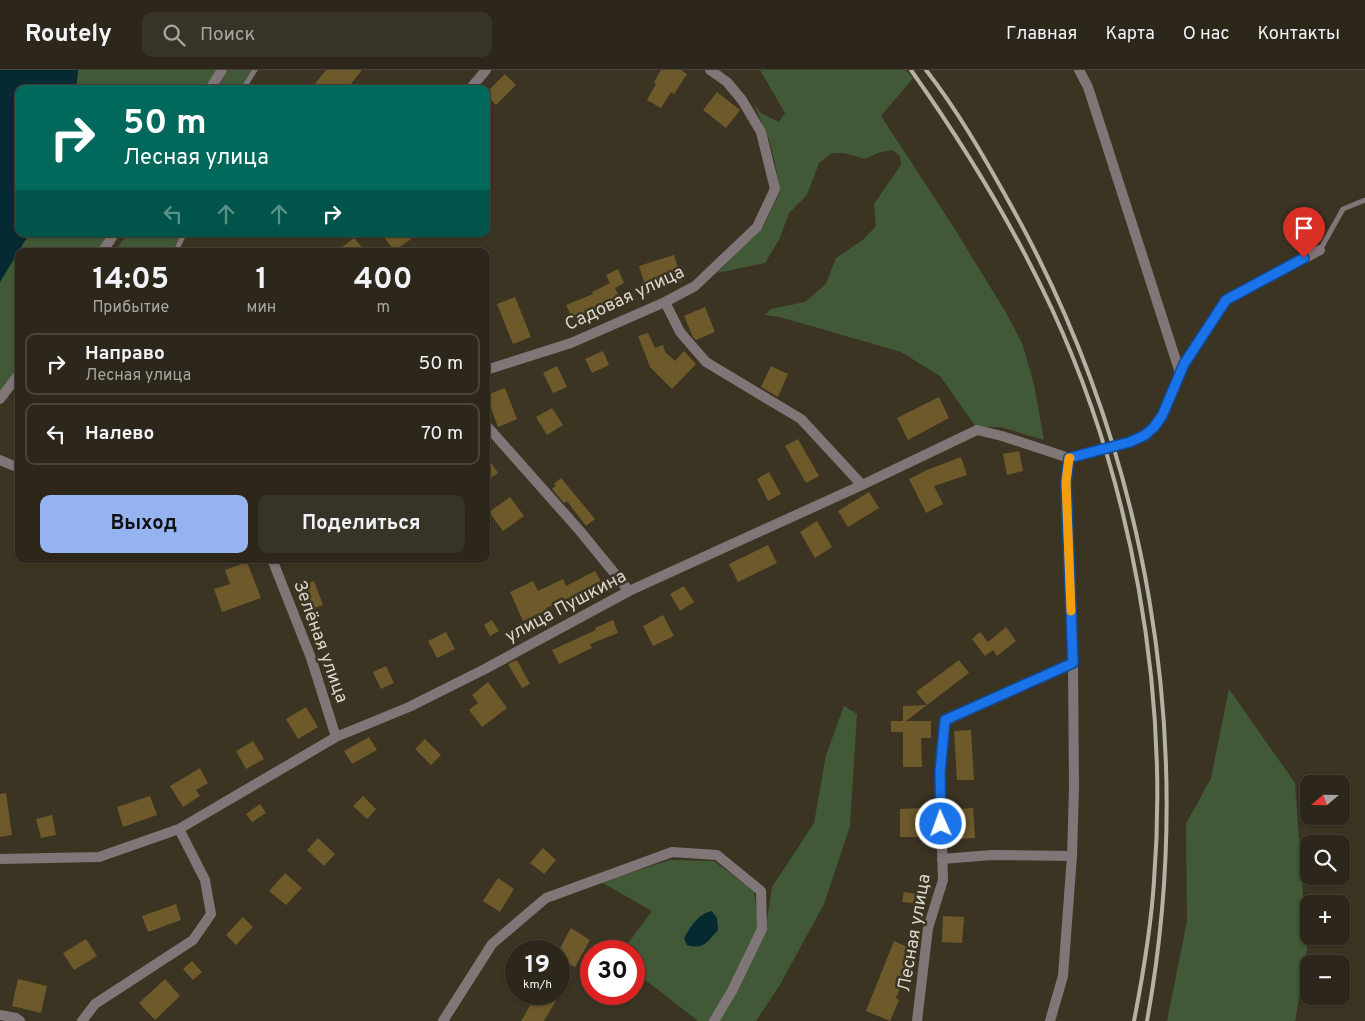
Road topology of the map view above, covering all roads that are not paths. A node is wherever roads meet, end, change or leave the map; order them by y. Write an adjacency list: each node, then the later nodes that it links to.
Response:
1 (222, 70): 6 (street)
2 (255, 70): 7 (lane)
3 (486, 70): 8 (street)
4 (710, 70): 13 (street, Садовая улица)
5 (1079, 70): 15 (street)
6 (213, 85)
7 (246, 85)
8 (473, 85)
9 (1365, 200): 12 (lane)
10 (112, 237): 11 (street)
11 (105, 248)
12 (1320, 250): 15 (street)
13 (665, 302): 14 (street, Садовая улица); 22 (street)
14 (490, 369)
15 (1180, 373): 19 (street)
16 (15, 379): 17 (street)
17 (0, 399)
18 (490, 430): 24 (street)
19 (1069, 458): 22 (street, улица Пушкина); 25 (street)
20 (0, 460): 21 (street)
21 (15, 466)
22 (862, 485): 24 (street, улица Пушкина)
23 (274, 563): 26 (street, Зелёная улица)
24 (629, 591): 26 (street, улица Пушкина)
25 (1073, 663): 28 (street); 30 (street, Лесная улица)
26 (336, 737): 27 (street, улица Пушкина)
27 (179, 828): 29 (street, улица Пушкина); 33 (street)
28 (1072, 856): 30 (street); 37 (street)
29 (0, 858)
30 (942, 859): 36 (street, Лесная улица)
31 (0, 1015): 32 (street)
32 (20, 1021)
33 (82, 1021)
34 (444, 1021): 35 (street)
35 (714, 1021)
36 (917, 1021)
37 (1050, 1021)

